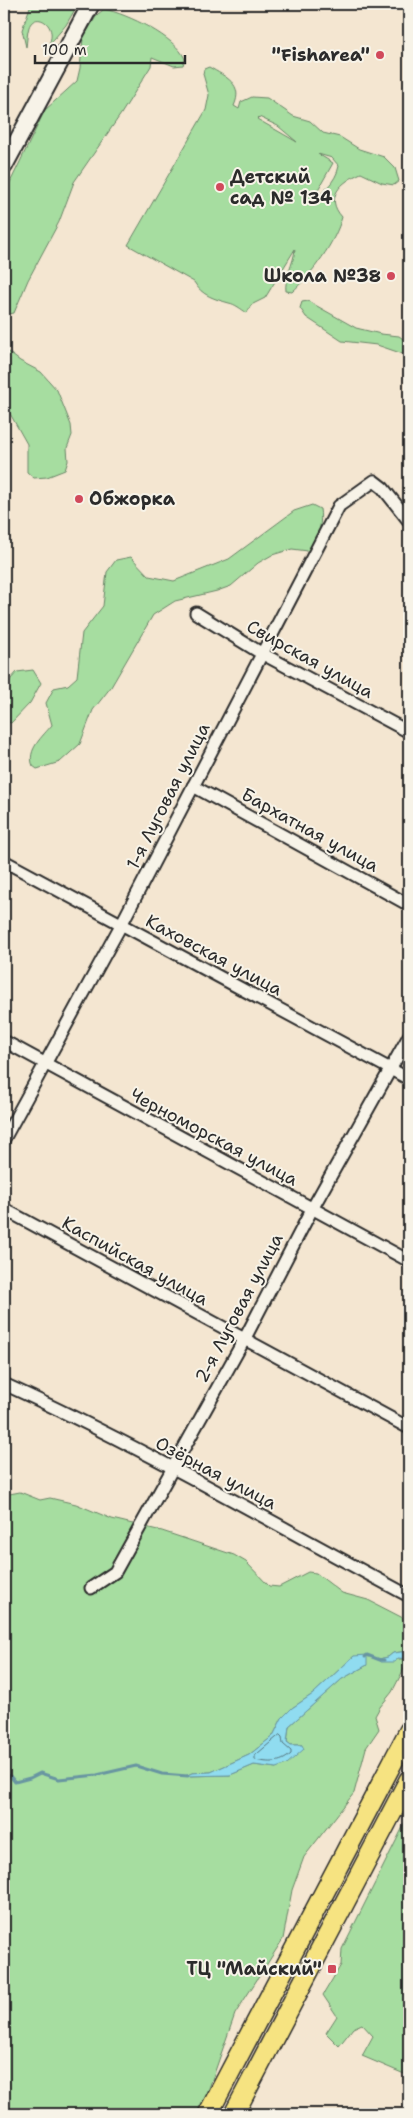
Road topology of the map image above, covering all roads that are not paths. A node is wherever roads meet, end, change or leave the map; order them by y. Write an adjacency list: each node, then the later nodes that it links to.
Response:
1 (91, 4): 2 (street)
2 (4, 166)
3 (409, 521): 5 (street, 1-я Луговая улица)
4 (196, 613): 5 (street, Свирская улица)
5 (261, 653): 6 (street, Свирская улица); 7 (street, 1-я Луговая улица)
6 (409, 732)
7 (193, 786): 9 (street, Бархатная улица); 10 (street, 1-я Луговая улица)
8 (4, 860): 10 (street, Каховская улица)
9 (409, 905)
10 (121, 925): 13 (street, 1-я Луговая улица); 14 (street, Каховская улица)
11 (409, 1036): 14 (street, 2-я Луговая улица)
12 (4, 1041): 13 (street, Черноморская улица)
13 (44, 1065): 16 (street, 1-я Луговая улица); 18 (street, Черноморская улица)
14 (392, 1069): 15 (street, Каховская улица); 18 (street, 2-я Луговая улица)
15 (409, 1078)
16 (4, 1138)
17 (4, 1209): 20 (street, Каспийская улица)
18 (312, 1209): 19 (street, Черноморская улица); 20 (street, 2-я Луговая улица)
19 (409, 1261)
20 (244, 1340): 22 (street, Каспийская улица); 23 (street, 2-я Луговая улица)
21 (4, 1384): 23 (street, Озёрная улица)
22 (409, 1428)
23 (171, 1468): 24 (street, 2-я Луговая улица); 25 (street, Озёрная улица)
24 (91, 1588)
25 (409, 1596)
26 (409, 1730): 28 (main road)
27 (409, 1780): 29 (main road)
28 (208, 2114)
29 (234, 2114)

